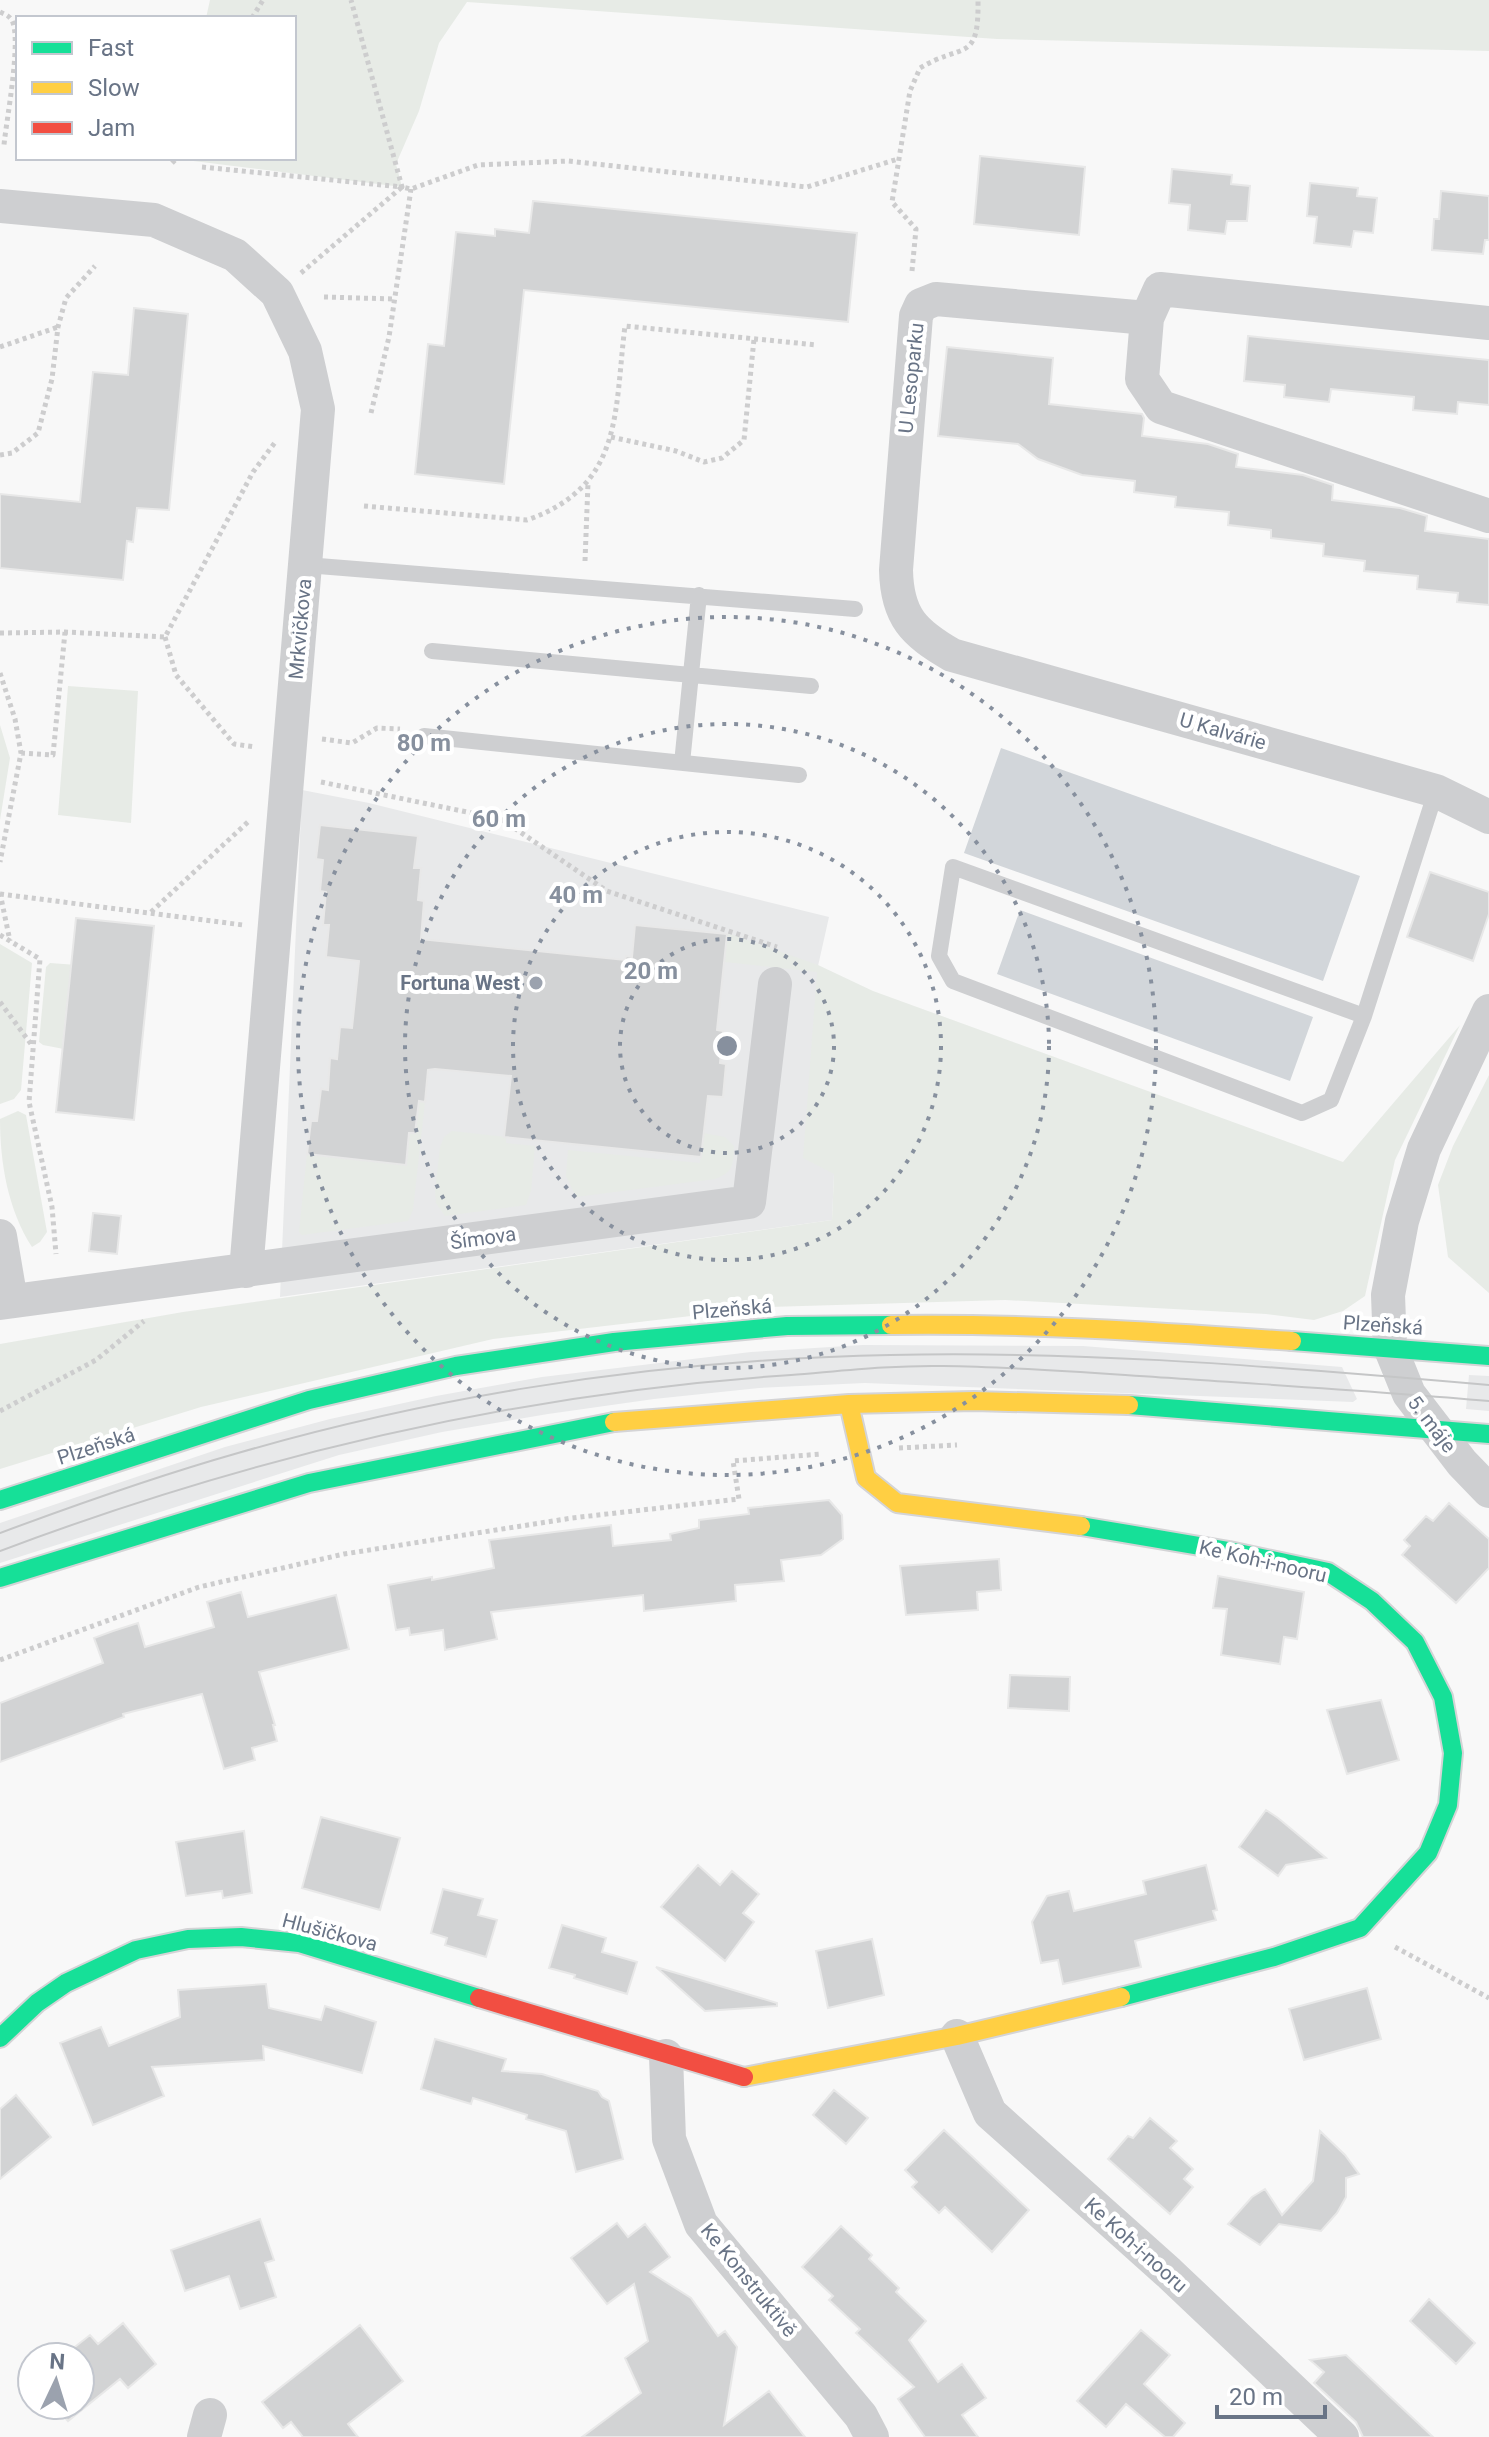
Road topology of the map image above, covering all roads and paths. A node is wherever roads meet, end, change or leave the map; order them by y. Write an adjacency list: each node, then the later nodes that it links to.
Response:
1 (351, 0): 9 (path)
2 (978, 0): 5 (path)
3 (0, 12): 4 (path)
4 (4, 145)
5 (898, 159): 10 (path); 13 (path)
6 (175, 160): 7 (path)
7 (172, 163)
8 (202, 167): 9 (path)
9 (402, 187): 10 (path); 14 (path)
10 (411, 189): 16 (path)
11 (0, 206): 14 (street, Mrkvičkova)
12 (95, 266): 19 (path)
13 (912, 270)
14 (277, 293): 31 (street, Mrkvičkova)
15 (324, 297): 16 (path)
16 (394, 299): 23 (path)
17 (1147, 318): 18 (street); 29 (street); 38 (street, U Lesoparku)
18 (1489, 323)
19 (58, 327): 22 (path); 26 (path)
20 (754, 339): 21 (path); 24 (path); 24 (path)
21 (817, 345)
22 (0, 347)
23 (371, 413)
24 (611, 437): 27 (path)
25 (276, 441): 36 (path)
26 (0, 455)
27 (588, 482): 28 (path); 30 (path)
28 (364, 506)
29 (1489, 516)
30 (585, 561)
31 (306, 565): 32 (lane); 47 (street, Mrkvičkova)
32 (699, 595): 33 (lane); 40 (lane)
33 (855, 609)
34 (65, 632): 35 (path); 36 (path); 45 (path)
35 (0, 633)
36 (165, 637): 47 (path)
37 (432, 651): 40 (lane)
38 (952, 655): 49 (street, U Kalvárie)
39 (0, 673): 45 (path)
40 (691, 675): 41 (lane); 46 (lane)
41 (811, 686)
42 (405, 730): 44 (path)
43 (424, 736): 46 (lane)
44 (321, 739)
45 (21, 753): 51 (path)
46 (682, 763): 48 (lane)
47 (298, 773): 53 (path); 57 (path); 65 (street, Mrkvičkova)
48 (799, 775)
49 (1436, 791): 50 (street, U Kalvárie); 61 (lane)
50 (1489, 817)
51 (0, 862)
52 (0, 893): 53 (path); 56 (path)
53 (150, 912): 54 (path)
54 (185, 917)
55 (0, 935): 56 (path)
56 (11, 942): 62 (path)
57 (777, 947)
58 (775, 984): 65 (street, Šímova)
59 (0, 1002): 62 (path)
60 (1489, 1011): 68 (street)
61 (1364, 1016): 61 (lane)
62 (32, 1045): 64 (path)
63 (0, 1236): 67 (street)
64 (56, 1254)
65 (246, 1271): 66 (street, Šímova)
66 (182, 1279): 67 (street, Šímova); 71 (path)
67 (6, 1302)
68 (1390, 1347): 69 (main road, Plzeňská); 72 (street, 5. máje); 76 (main road, Plzeňská)
69 (1489, 1356)
70 (849, 1404): 72 (main road); 74 (main road, Ke Koh-i-nooru); 77 (main road)
71 (0, 1411)
72 (1436, 1429): 73 (main road); 75 (street, 5. máje)
73 (1489, 1434)
74 (859, 1451): 78 (path); 79 (main road, Ke Koh-i-nooru)
75 (1489, 1491)
76 (0, 1500)
77 (0, 1578)
78 (0, 1660)
79 (1360, 1928): 80 (path); 81 (main road, Ke Koh-i-nooru)
80 (1489, 1998)
81 (957, 2036): 83 (main road, Ke Koh-i-nooru); 85 (street, Ke Koh-i-nooru)
82 (0, 2038): 83 (main road, Hlušičkova)
83 (666, 2056): 84 (street, Ke Konstruktivě)
84 (872, 2437)
85 (1342, 2437)

